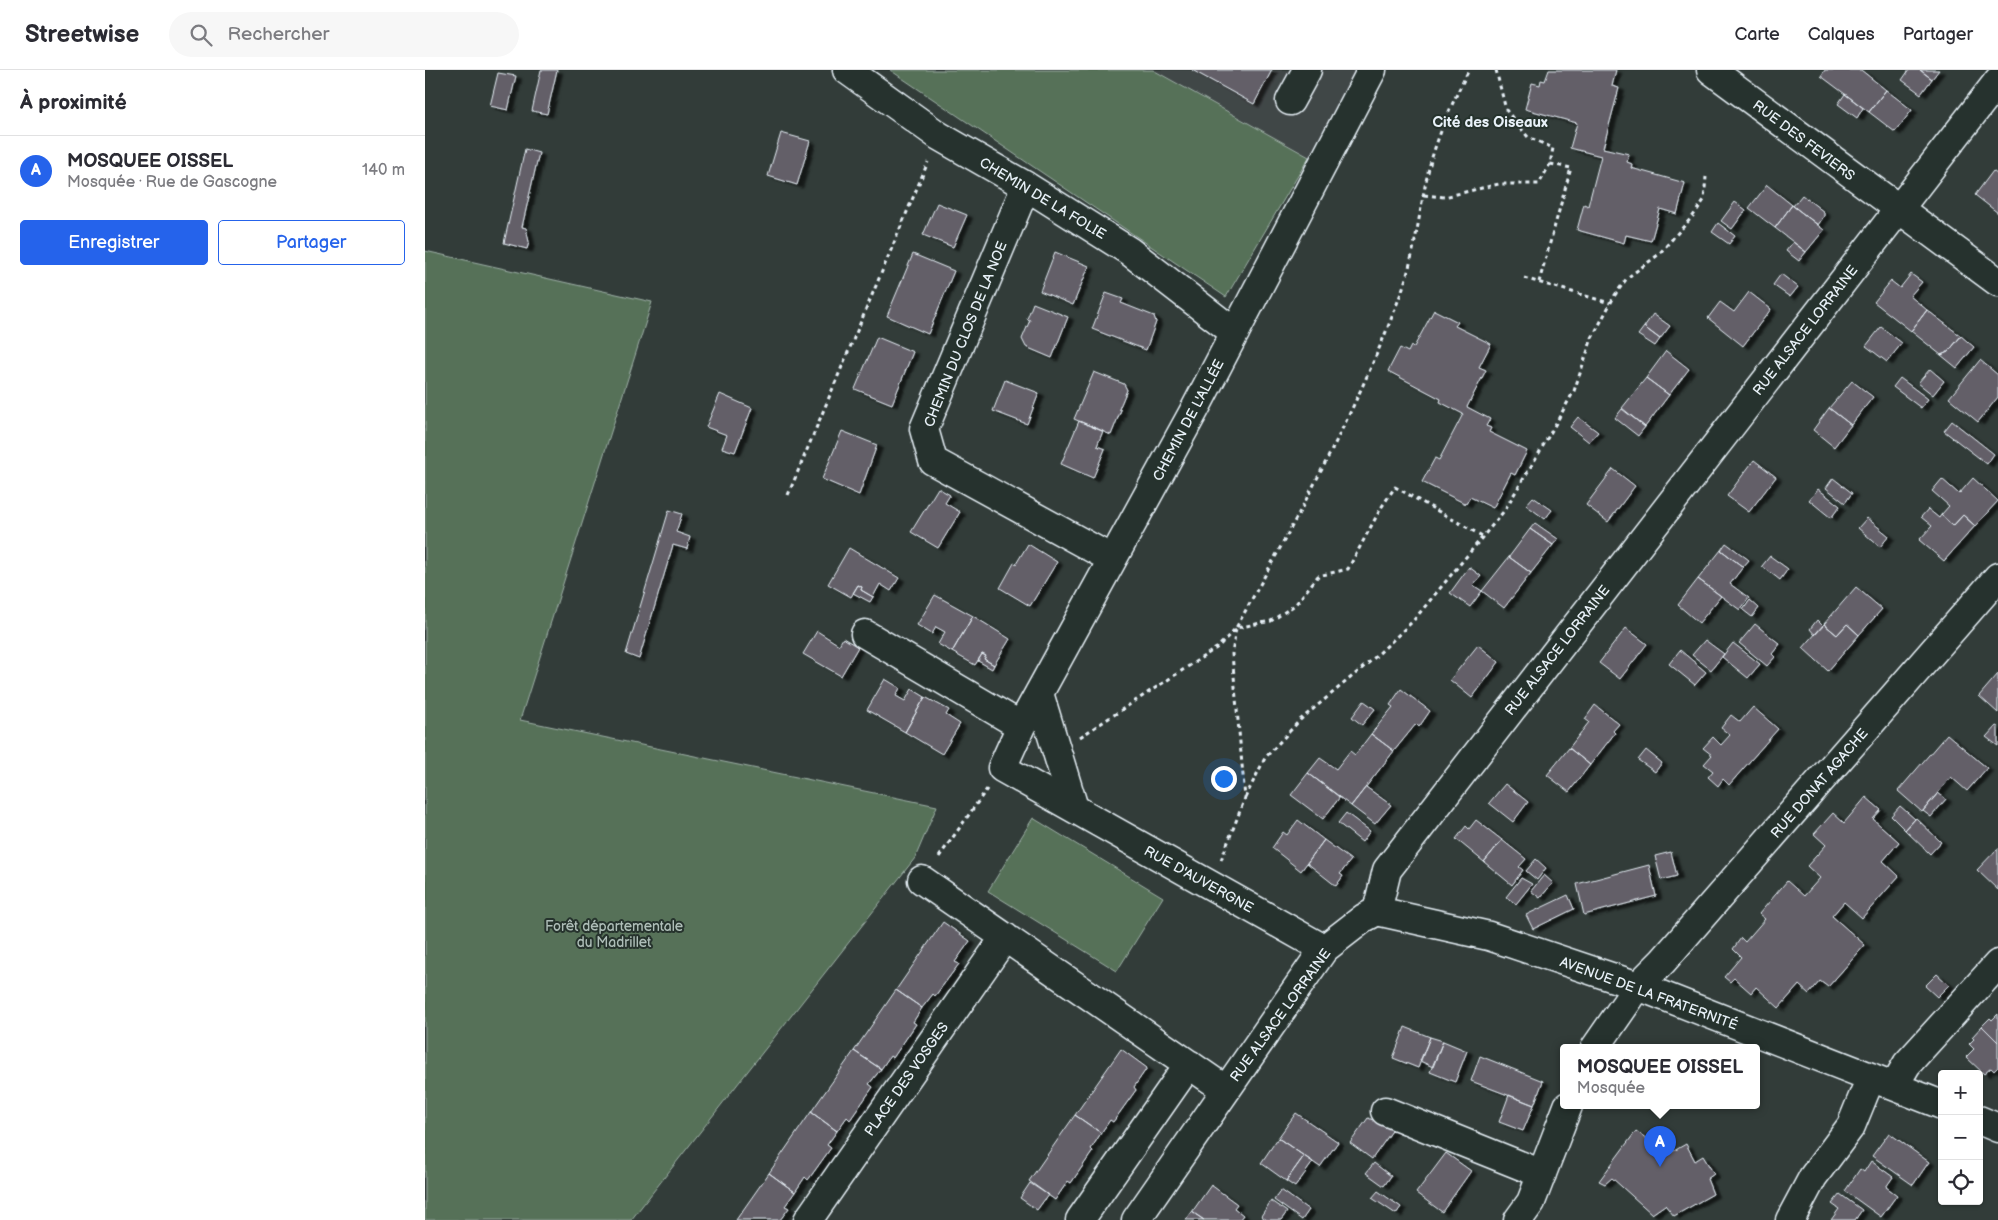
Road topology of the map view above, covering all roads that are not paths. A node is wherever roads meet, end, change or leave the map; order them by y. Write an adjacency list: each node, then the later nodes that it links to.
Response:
1 (847, 70): 7 (street, CHEMIN DE LA FOLIE)
2 (1307, 70): 6 (street)
3 (1373, 70): 10 (street, CHEMIN DE L'ALLÉE)
4 (1711, 70): 8 (street, RUE DES FEVIERS)
5 (1998, 80): 8 (street, RUE ALSACE LORRAINE)
6 (1290, 101)
7 (1026, 186): 10 (street, CHEMIN DE LA FOLIE); 11 (street, CHEMIN DU CLOS DE LA NOE)
8 (1898, 210): 9 (street); 19 (street, RUE ALSACE LORRAINE)
9 (1998, 282)
10 (1235, 333): 11 (street, CHEMIN DE L'ALLÉE)
11 (1112, 559): 14 (street, CHEMIN DE L'ALLÉE)
12 (1998, 577): 23 (street, RUE DONAT AGACHE)
13 (865, 634): 15 (street)
14 (1039, 693): 15 (street, CHEMIN DE L'ALLÉE); 17 (street)
15 (1021, 726): 16 (street, CHEMIN DE L'ALLÉE)
16 (1002, 768): 17 (street, RUE D'AUVERGNE)
17 (1074, 808): 21 (street, RUE D'AUVERGNE)
18 (923, 880): 20 (street, RUE ALSACE LORRAINE)
19 (1377, 911): 21 (street, RUE ALSACE LORRAINE); 23 (street, AVENUE DE LA FRATERNITÉ)
20 (1005, 937): 25 (street, RUE ALSACE LORRAINE); 34 (street, PLACE DES VOSGES)
21 (1324, 949): 27 (street, RUE ALSACE LORRAINE)
22 (1998, 964): 26 (street)
23 (1638, 986): 24 (street, RUE DONAT AGACHE); 26 (street, AVENUE DE LA FRATERNITÉ)
24 (1598, 1044)
25 (1189, 1064): 27 (street, RUE ALSACE LORRAINE); 35 (street)
26 (1883, 1082): 28 (street, AVENUE DE LA FRATERNITÉ); 38 (street)
27 (1226, 1090): 36 (street, RUE ALSACE LORRAINE)
28 (1938, 1103)
29 (1567, 1109): 33 (street)
30 (1385, 1111): 33 (street)
31 (1983, 1122): 32 (street)
32 (1998, 1128)
33 (1542, 1174): 37 (street)
34 (808, 1220)
35 (1080, 1220)
36 (1136, 1220)
37 (1518, 1220)
38 (1790, 1220)

